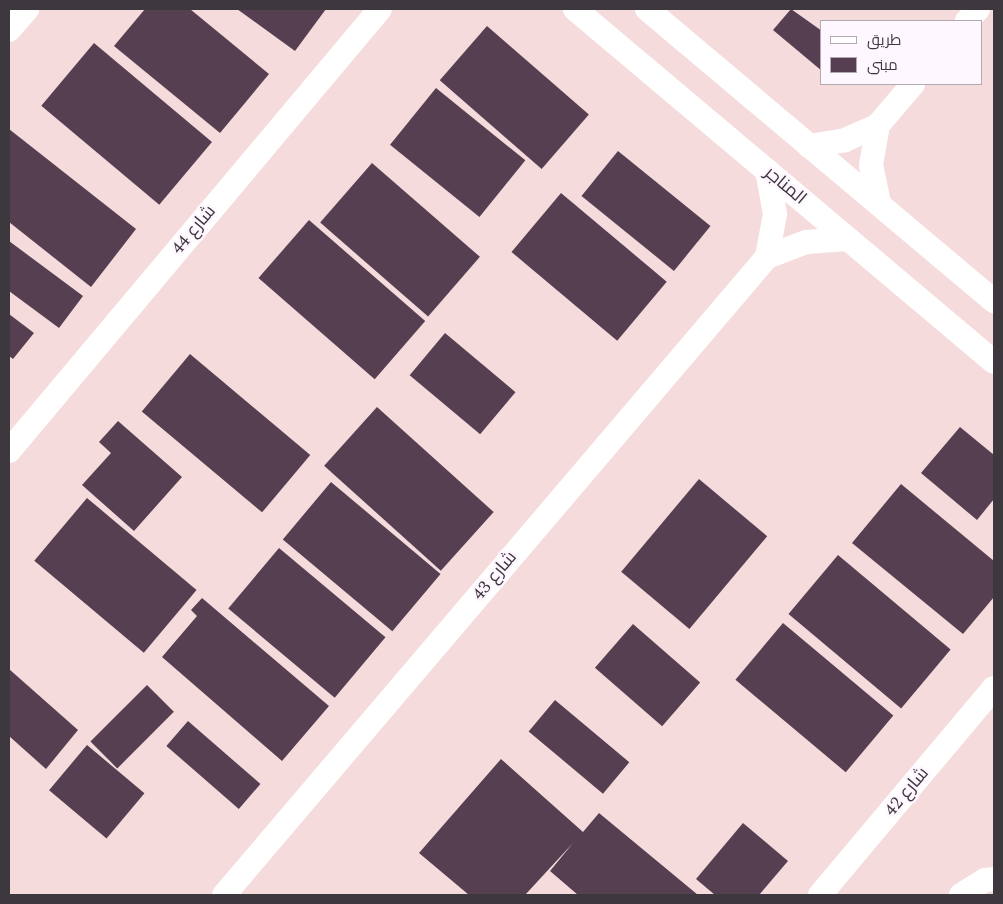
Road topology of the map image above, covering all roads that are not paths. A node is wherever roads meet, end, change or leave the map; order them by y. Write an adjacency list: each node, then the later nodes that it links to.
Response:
1 (27, 9): 7 (street)
2 (380, 9): 17 (street, شارع 44)
3 (575, 9): 11 (street, المناجر)
4 (646, 9): 10 (street)
5 (978, 9): 6 (street)
6 (968, 20)
7 (9, 30)
8 (912, 85): 9 (street)
9 (878, 124): 10 (street); 12 (street)
10 (809, 146): 12 (street)
11 (767, 170): 13 (street, المناجر); 14 (street)
12 (879, 204): 15 (street)
13 (848, 239): 14 (street, شارع 43); 16 (street, المناجر)
14 (767, 258): 20 (street, شارع 43)
15 (994, 301)
16 (994, 362)
17 (9, 451)
18 (994, 688): 21 (street, شارع 42)
19 (994, 879): 22 (street)
20 (224, 895)
21 (820, 895)
22 (961, 895)

